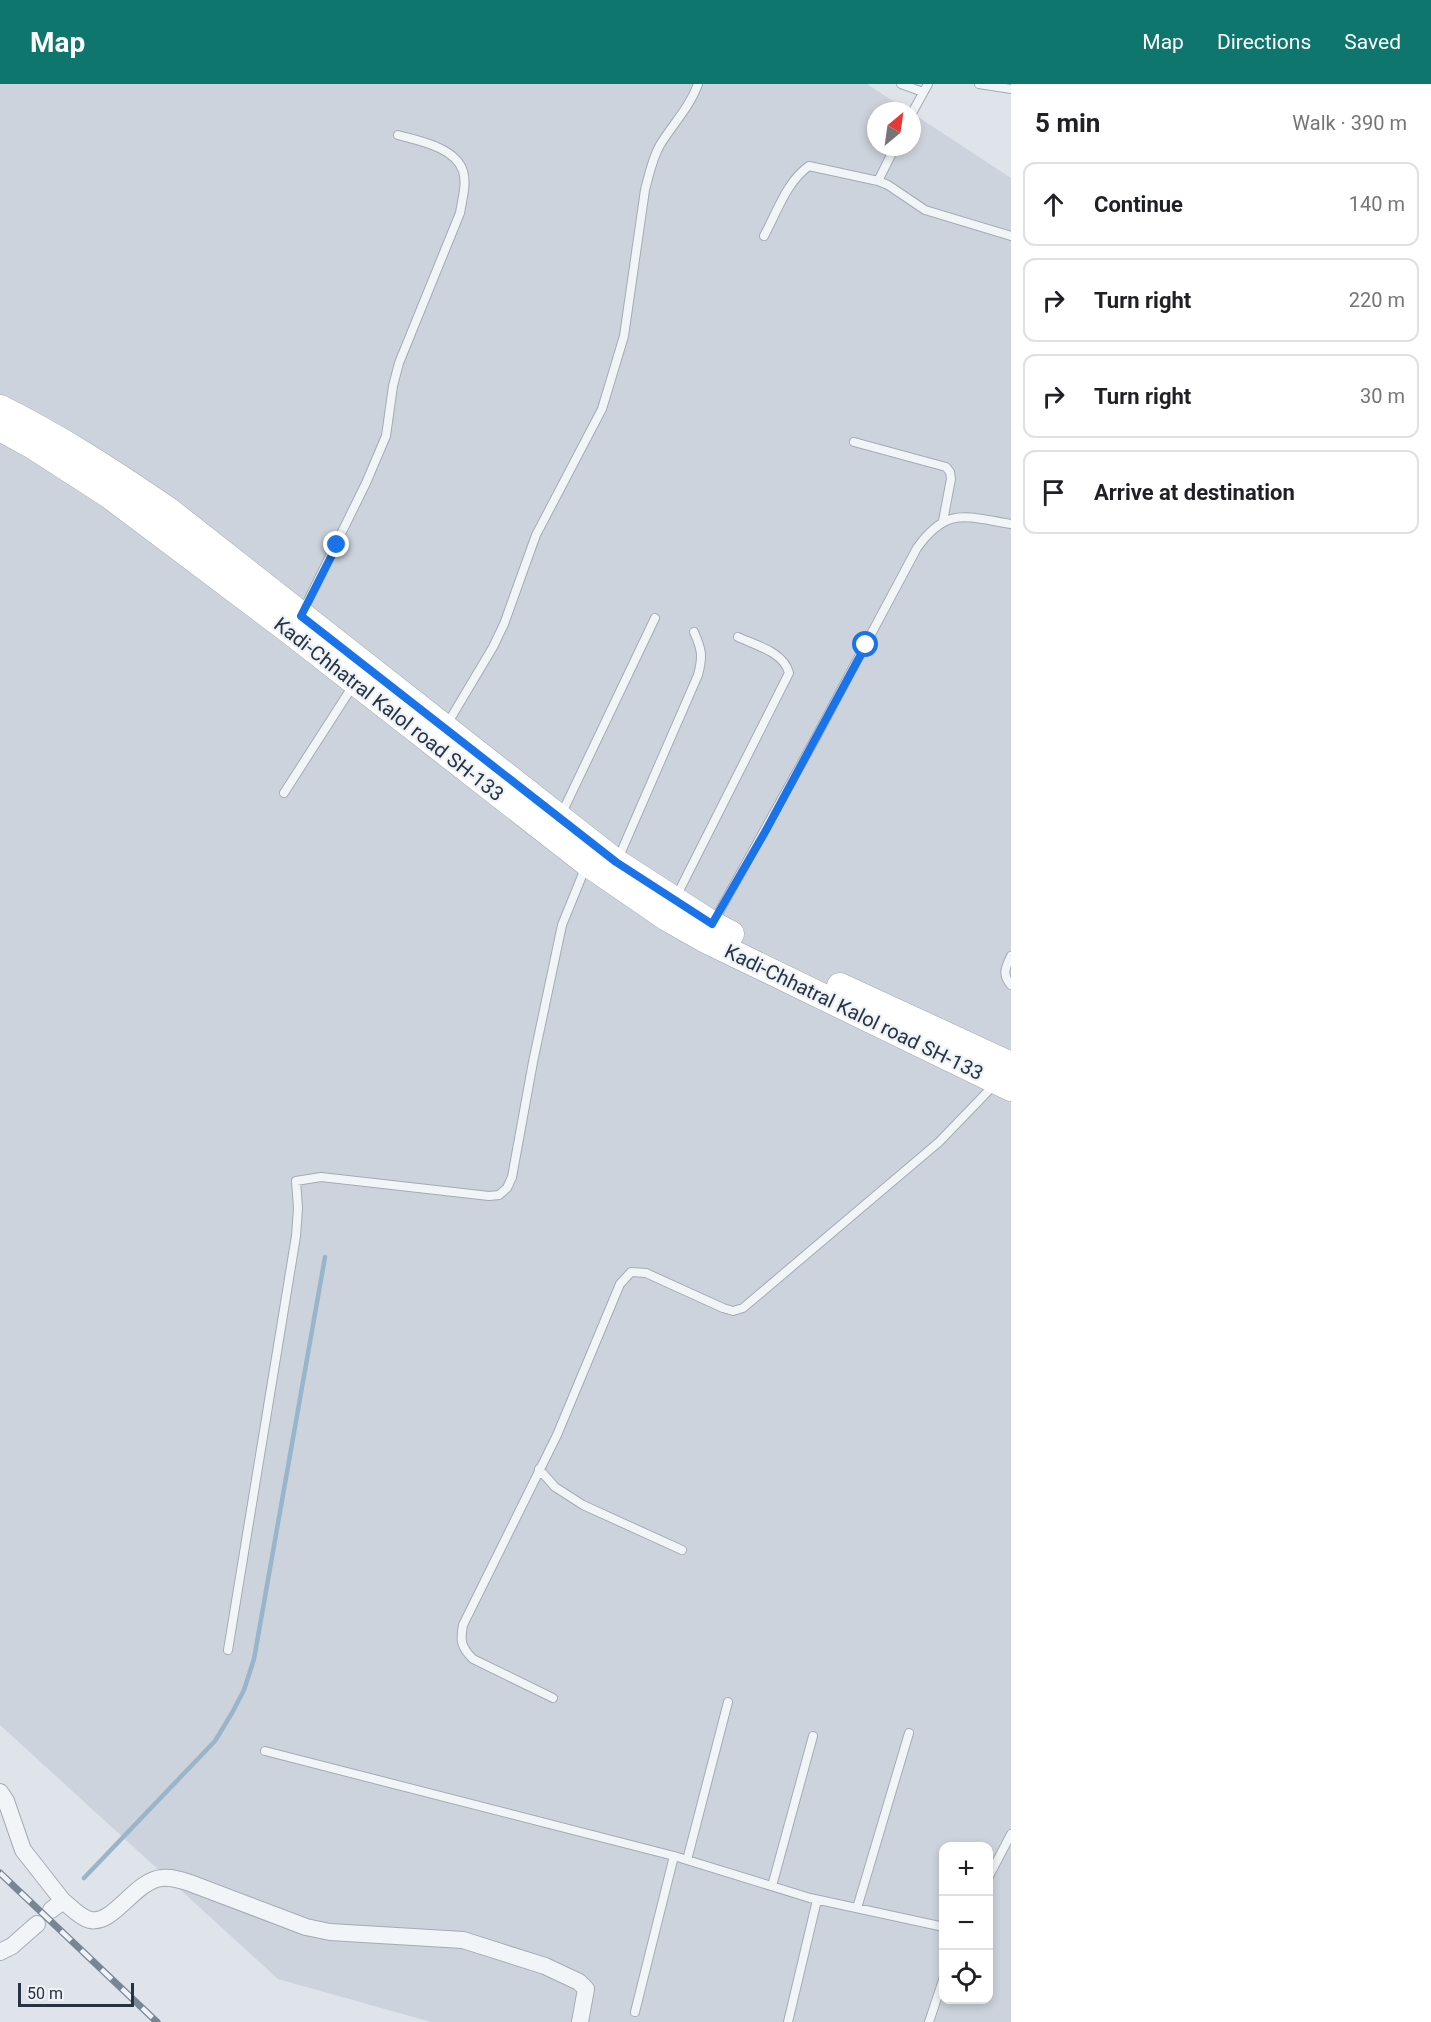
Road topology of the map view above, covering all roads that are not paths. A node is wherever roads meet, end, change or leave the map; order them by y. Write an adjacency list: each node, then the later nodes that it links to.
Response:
1 (698, 84): 22 (lane)
2 (901, 84): 4 (lane)
3 (979, 84): 5 (lane)
4 (925, 88): 6 (lane)
5 (1011, 89)
6 (918, 102)
7 (398, 135): 17 (lane)
8 (890, 156): 9 (lane)
9 (878, 181): 10 (lane); 11 (lane)
10 (764, 236)
11 (1011, 236)
12 (0, 408): 17 (main road, Kadi-Chhatral Kalol road SH-133)
13 (0, 428): 21 (main road, Kadi-Chhatral Kalol road SH-133)
14 (854, 442): 15 (lane)
15 (943, 521): 16 (lane); 27 (lane)
16 (1011, 524)
17 (301, 616): 22 (main road, Kadi-Chhatral Kalol road SH-133)
18 (656, 618): 24 (lane)
19 (694, 632): 25 (lane)
20 (738, 637): 26 (lane)
21 (356, 681): 23 (lane); 25 (main road, Kadi-Chhatral Kalol road SH-133)
22 (444, 729): 24 (main road, Kadi-Chhatral Kalol road SH-133)
23 (285, 793)
24 (559, 818): 25 (main road, Kadi-Chhatral Kalol road SH-133)
25 (604, 867): 26 (main road, Kadi-Chhatral Kalol road SH-133); 30 (main road, Kadi-Chhatral Kalol road SH-133); 33 (lane)
26 (675, 900): 27 (main road, Kadi-Chhatral Kalol road SH-133)
27 (712, 924): 30 (main road, Kadi-Chhatral Kalol road SH-133)
28 (1011, 956): 29 (lane)
29 (1011, 986)
30 (1006, 1078): 31 (lane)
31 (540, 1469): 32 (lane); 34 (lane)
32 (682, 1550)
33 (228, 1650)
34 (553, 1698)
35 (728, 1702): 42 (lane)
36 (909, 1733): 46 (lane)
37 (813, 1736): 44 (lane)
38 (265, 1751): 41 (lane)
39 (0, 1792): 52 (street)
40 (1011, 1833): 43 (lane)
41 (674, 1856): 42 (lane); 51 (lane)
42 (687, 1860): 44 (lane)
43 (993, 1868)
44 (772, 1886): 45 (lane)
45 (817, 1900): 46 (lane); 53 (lane)
46 (856, 1908): 48 (lane)
47 (37, 1924): 49 (street)
48 (939, 1926)
49 (0, 1952)
50 (939, 1992): 54 (lane)
51 (635, 2012)
52 (580, 2022)
53 (788, 2022)
54 (929, 2022)

